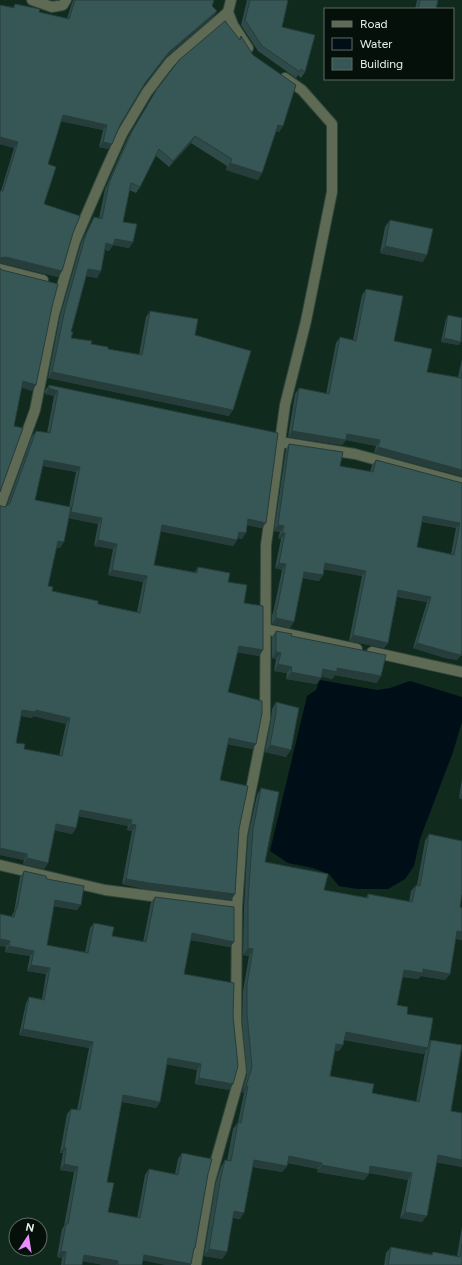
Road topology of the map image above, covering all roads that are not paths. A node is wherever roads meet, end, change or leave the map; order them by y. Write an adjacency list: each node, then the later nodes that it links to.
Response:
1 (32, 0): 2 (street)
2 (66, 0)
3 (231, 0): 4 (street)
4 (228, 12): 5 (street); 8 (street)
5 (253, 56)
6 (277, 73): 9 (street)
7 (0, 269): 8 (street)
8 (63, 285): 11 (street)
9 (278, 436): 10 (street); 12 (street)
10 (462, 482)
11 (0, 506)
12 (265, 629): 13 (street); 15 (street)
13 (462, 672)
14 (0, 865): 15 (street)
15 (236, 907): 16 (street)
16 (196, 1265)

